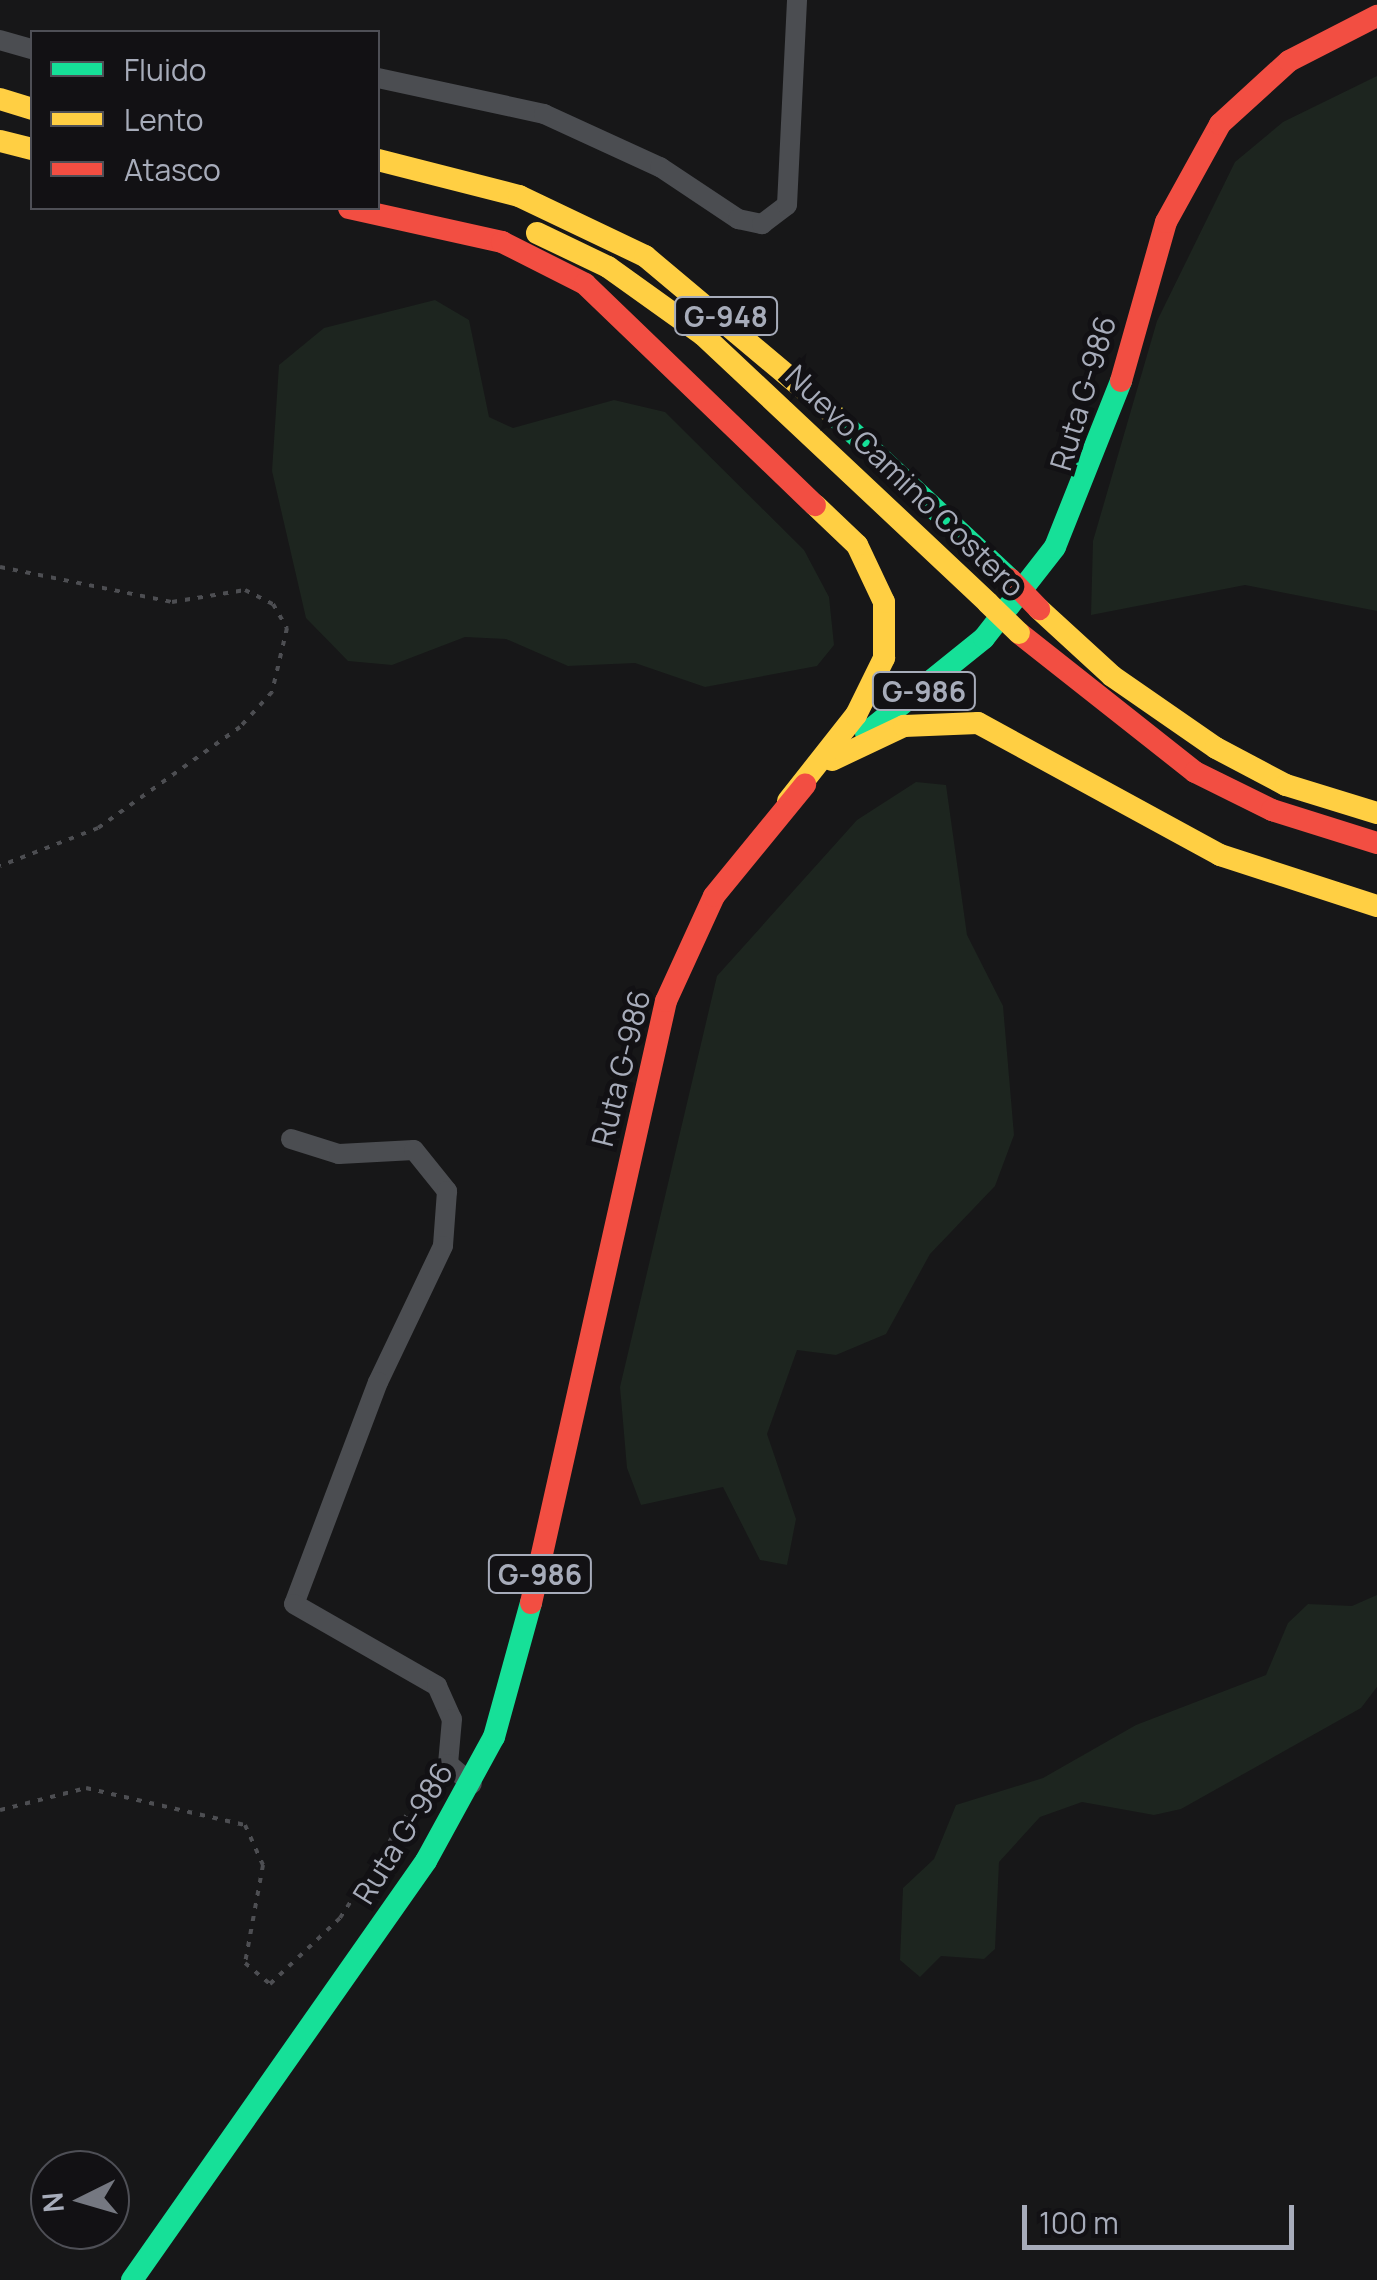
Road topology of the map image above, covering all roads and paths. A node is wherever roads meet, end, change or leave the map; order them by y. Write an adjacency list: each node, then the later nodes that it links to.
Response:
1 (797, 0): 5 (street)
2 (1377, 16): 14 (main road, Ruta G-986)
3 (0, 40): 4 (street)
4 (30, 48)
5 (380, 78)
6 (0, 99): 7 (main road)
7 (30, 108)
8 (0, 141): 9 (main road)
9 (30, 148)
10 (380, 161): 17 (main road, Nuevo Camino Costero / G-948, bridge)
11 (380, 189): 14 (main road, Nuevo Camino Costero / G-948)
12 (359, 210): 16 (main road)
13 (0, 567): 19 (path)
14 (1005, 616): 15 (main road, Ruta G-986 / G-986); 18 (main road, Nuevo Camino Costero / G-948)
15 (832, 760): 16 (main road, Ruta G-986 / G-986); 20 (main road)
16 (788, 801): 23 (main road, Ruta G-986 / G-986)
17 (1377, 812)
18 (1377, 843)
19 (0, 866)
20 (1377, 906)
21 (291, 1139): 22 (street)
22 (448, 1764): 23 (street); 24 (path)
23 (472, 1784): 25 (main road, Ruta G-986 / G-986)
24 (0, 1810)
25 (132, 2280)

